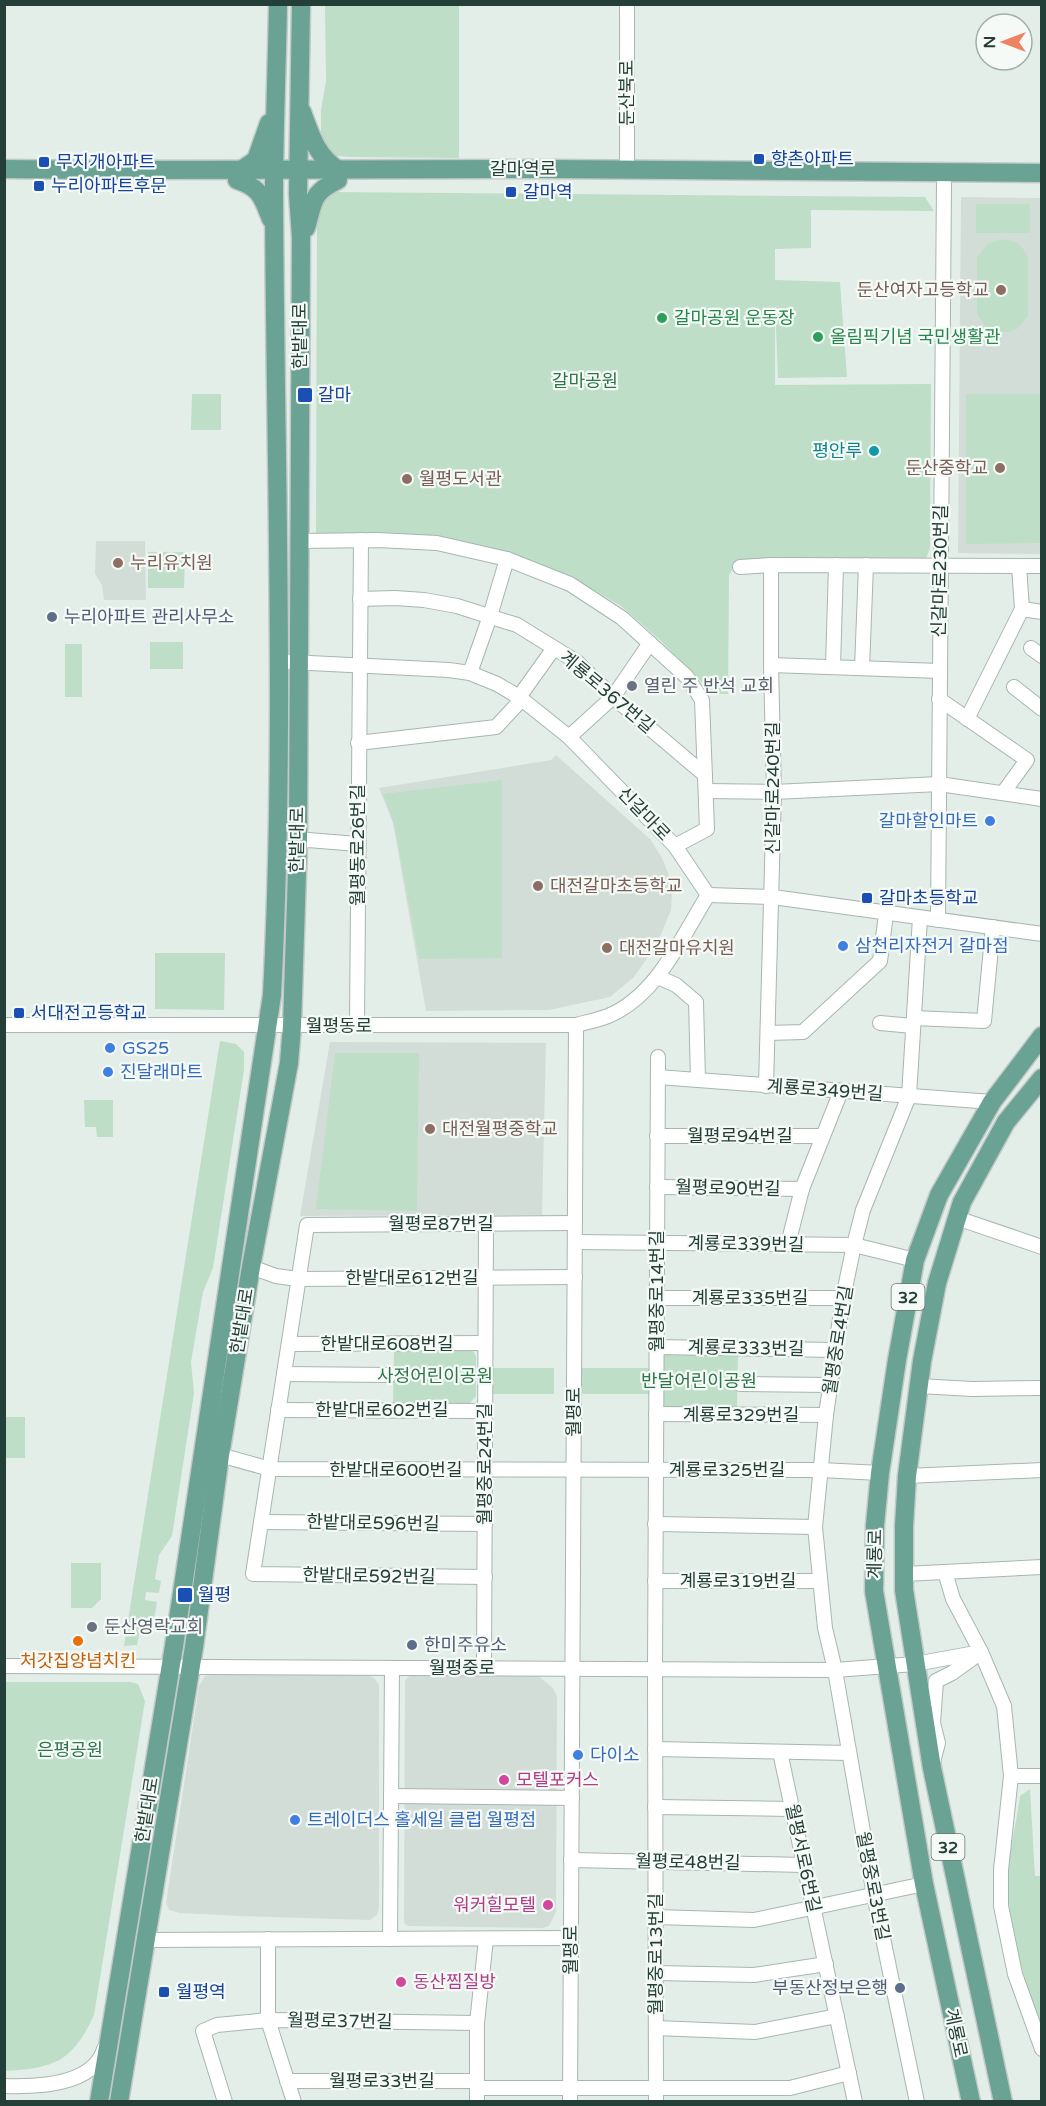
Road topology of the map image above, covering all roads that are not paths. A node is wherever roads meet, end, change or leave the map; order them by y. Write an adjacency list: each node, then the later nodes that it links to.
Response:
1 (278, 4): 5 (main road, 한밭대로)
2 (302, 4): 4 (main road, 한밭대로)
3 (627, 4): 12 (street, 둔산북로)
4 (299, 105): 10 (main road, 한밭대로); 11 (main road)
5 (276, 108): 8 (main road); 9 (main road, 한밭대로)
6 (4, 169): 8 (main road, 갈마역로)
7 (1041, 173): 12 (main road, 갈마역로)
8 (240, 175): 9 (main road, 갈마역로); 13 (main road, 갈마역로); 17 (main road)
9 (274, 175): 10 (main road, 갈마역로); 17 (main road, 한밭대로)
10 (298, 175): 11 (main road, 갈마역로); 16 (main road, 한밭대로)
11 (338, 175): 12 (main road, 갈마역로); 16 (main road)
12 (627, 176): 14 (main road, 갈마역로)
13 (4, 179)
14 (945, 183): 15 (main road, 갈마역로); 24 (street, 신갈마로230번길)
15 (1041, 183)
16 (301, 237): 19 (main road, 한밭대로)
17 (275, 238): 34 (main road, 한밭대로)
18 (361, 540): 19 (street); 20 (street); 28 (street, 월평동로26번길)
19 (299, 541): 35 (main road, 한밭대로)
20 (507, 559): 31 (street); 32 (street)
21 (771, 565): 22 (street); 27 (street); 37 (street, 신갈마로240번길)
22 (836, 566): 23 (street); 38 (street)
23 (866, 566): 24 (street); 39 (street)
24 (940, 566): 25 (street); 40 (street, 신갈마로230번길)
25 (1019, 566): 26 (street); 29 (street)
26 (1041, 566)
27 (740, 567)
28 (360, 599): 31 (street, 계룡로367번길); 36 (street, 월평동로26번길)
29 (1022, 609): 30 (street); 47 (street)
30 (1041, 612)
31 (490, 616): 33 (street, 계룡로367번길); 41 (street)
32 (650, 643): 43 (street); 50 (street)
33 (554, 648): 43 (street, 계룡로367번길); 44 (street)
34 (278, 661): 35 (street, 신갈마로); 71 (main road, 한밭대로)
35 (299, 663): 36 (street, 신갈마로); 56 (main road, 한밭대로)
36 (360, 665): 41 (street, 신갈마로); 49 (street, 월평동로26번길)
37 (771, 665): 38 (street); 53 (street, 신갈마로240번길)
38 (833, 667): 39 (street)
39 (862, 668): 40 (street)
40 (939, 671): 45 (street, 신갈마로230번길)
41 (470, 673): 44 (street, 신갈마로)
42 (1014, 687): 46 (street)
43 (613, 697): 48 (street); 50 (street, 계룡로367번길)
44 (520, 698): 48 (street, 신갈마로); 49 (street)
45 (939, 699): 47 (street); 51 (street, 신갈마로230번길)
46 (1041, 709)
47 (967, 719): 54 (street)
48 (569, 737): 58 (street, 신갈마로)
49 (358, 743): 57 (street, 월평동로26번길)
50 (705, 775): 52 (street)
51 (939, 784): 53 (street); 54 (street); 63 (street, 신갈마로230번길)
52 (706, 790): 53 (street); 58 (street)
53 (774, 792): 60 (street, 신갈마로240번길)
54 (1003, 793): 55 (street)
55 (1041, 799)
56 (298, 842): 57 (street); 72 (main road, 한밭대로)
57 (358, 844): 73 (street, 월평동로26번길)
58 (675, 846): 59 (street, 신갈마로)
59 (708, 896): 60 (street); 66 (street, 월평동로)
60 (773, 897): 61 (street); 74 (street)
61 (886, 914): 62 (street); 74 (street)
62 (920, 918): 63 (street); 67 (street, 월평중로4번길)
63 (938, 920): 64 (street)
64 (993, 927): 65 (street); 67 (street)
65 (1041, 934)
66 (658, 977): 70 (street, 월평동로); 79 (street)
67 (913, 1022): 68 (street); 82 (street, 월평중로4번길)
68 (880, 1023)
69 (4, 1025): 71 (street, 월평동로)
70 (576, 1025): 73 (street, 월평동로); 89 (street, 월평로)
71 (267, 1026): 72 (street, 월평동로); 140 (main road, 한밭대로)
72 (292, 1026): 73 (street, 월평동로); 97 (main road, 한밭대로)
73 (357, 1026)
74 (768, 1033): 80 (street)
75 (1041, 1036): 83 (main road, 계룡로 / 32)
76 (658, 1058): 77 (street, 월평중로14번길)
77 (658, 1077): 79 (street, 계룡로349번길); 84 (street, 월평중로14번길)
78 (1041, 1078): 88 (main road, 계룡로 / 32)
79 (698, 1080): 80 (street, 계룡로349번길)
80 (766, 1086): 81 (street, 계룡로349번길)
81 (841, 1091): 82 (street, 계룡로349번길); 85 (street, 월평로90번길)
82 (909, 1096): 83 (street, 계룡로349번길); 94 (street, 월평중로4번길)
83 (992, 1102): 96 (main road, 계룡로 / 32)
84 (657, 1136): 85 (street, 월평로94번길); 86 (street, 월평중로14번길)
85 (822, 1136): 87 (street, 월평로90번길)
86 (657, 1187): 87 (street, 월평로90번길); 92 (street, 월평중로14번길)
87 (802, 1189): 93 (street)
88 (957, 1218): 95 (street); 111 (main road, 계룡로 / 32)
89 (575, 1223): 90 (street, 월평로87번길); 91 (street, 월평로)
90 (486, 1224): 99 (street, 월평중로24번길); 100 (street, 월평로87번길)
91 (575, 1242): 92 (street, 계룡로339번길); 98 (street, 월평로)
92 (657, 1243): 93 (street, 계룡로339번길); 101 (street, 월평중로14번길)
93 (788, 1244): 94 (street, 계룡로339번길)
94 (854, 1245): 96 (street, 계룡로339번길); 102 (street, 월평중로4번길)
95 (1041, 1246)
96 (915, 1260): 124 (main road, 계룡로 / 32)
97 (251, 1267): 100 (street, 한밭대로612번길); 117 (main road, 한밭대로)
98 (575, 1277): 99 (street, 한밭대로612번길); 120 (street, 월평로)
99 (485, 1278): 100 (street, 한밭대로612번길); 103 (street, 월평중로24번길)
100 (298, 1280): 104 (street)
101 (657, 1298): 102 (street, 계룡로335번길); 105 (street, 월평중로14번길)
102 (843, 1298): 106 (street, 월평중로4번길)
103 (485, 1343): 104 (street, 한밭대로608번길); 114 (street, 월평중로24번길)
104 (289, 1344): 107 (street)
105 (656, 1347): 106 (street, 계룡로333번길); 115 (street, 월평중로14번길)
106 (835, 1350): 110 (street, 월평중로4번길)
107 (284, 1374): 108 (street); 113 (street)
108 (390, 1375)
109 (740, 1384): 110 (street)
110 (831, 1385): 116 (street, 월평중로4번길)
111 (919, 1386): 112 (street); 125 (main road, 계룡로 / 32)
112 (1041, 1388)
113 (278, 1410): 114 (street, 한밭대로602번길); 118 (street)
114 (485, 1411): 119 (street, 월평중로24번길)
115 (656, 1414): 116 (street, 계룡로329번길); 121 (street, 월평중로14번길)
116 (826, 1415): 122 (street, 월평중로4번길)
117 (220, 1455): 118 (street, 한밭대로600번길); 141 (main road, 한밭대로)
118 (270, 1469): 119 (street, 한밭대로600번길); 126 (street)
119 (485, 1470): 120 (street, 한밭대로600번길); 127 (street, 월평중로24번길)
120 (574, 1470): 121 (street, 계룡로325번길); 144 (street, 월평로)
121 (656, 1470): 122 (street, 계룡로325번길); 128 (street, 월평중로14번길)
122 (821, 1470): 124 (street, 계룡로325번길); 129 (street, 월평중로4번길)
123 (1041, 1470): 125 (street)
124 (880, 1473): 139 (main road, 계룡로 / 32)
125 (907, 1476): 132 (main road, 계룡로 / 32)
126 (261, 1522): 127 (street, 한밭대로596번길); 133 (street, 한밭대로592번길)
127 (485, 1524): 133 (street, 월평중로24번길)
128 (656, 1524): 129 (street); 134 (street, 월평중로14번길)
129 (815, 1527): 135 (street, 월평중로4번길)
130 (1041, 1567): 131 (street)
131 (945, 1572): 132 (street); 136 (street)
132 (904, 1574): 137 (main road, 계룡로 / 32)
133 (484, 1577): 143 (street, 월평중로24번길)
134 (655, 1581): 135 (street, 계룡로319번길); 145 (street, 월평중로14번길)
135 (820, 1581): 146 (street, 월평중로4번길)
136 (981, 1652): 137 (street, 월평중로); 150 (street); 151 (street)
137 (915, 1664): 139 (street, 월평중로); 150 (main road, 계룡로 / 32)
138 (6, 1666): 140 (street, 월평중로)
139 (887, 1666): 146 (street, 월평중로); 160 (main road, 계룡로 / 32)
140 (171, 1667): 141 (street, 월평중로); 171 (main road, 한밭대로)
141 (190, 1667): 142 (street, 월평중로); 168 (main road, 한밭대로)
142 (392, 1668): 143 (street, 월평중로); 153 (street)
143 (484, 1668): 144 (street, 월평중로)
144 (573, 1669): 145 (street, 월평중로); 154 (street, 월평로)
145 (655, 1669): 146 (street, 월평중로); 147 (street, 월평중로13번길)
146 (835, 1670): 149 (street, 월평중로3번길)
147 (655, 1749): 148 (street); 155 (street, 월평중로13번길)
148 (780, 1752): 149 (street); 156 (street, 월평서로6번길)
149 (849, 1753): 161 (street, 월평중로3번길)
150 (932, 1768): 194 (main road, 계룡로 / 32)
151 (1011, 1776): 152 (street); 176 (street)
152 (1041, 1776)
153 (391, 1796): 154 (street); 166 (street)
154 (572, 1798): 157 (street, 월평로)
155 (655, 1807): 156 (street); 158 (street, 월평중로13번길)
156 (792, 1809): 159 (street, 월평서로6번길)
157 (571, 1860): 158 (street, 월평로48번길); 164 (street, 월평로)
158 (656, 1861): 159 (street, 월평로48번길); 163 (street, 월평중로13번길)
159 (804, 1864): 162 (street, 월평서로6번길)
160 (924, 1884): 161 (street); 193 (main road, 계룡로 / 32)
161 (874, 1895): 162 (street); 192 (street, 월평중로3번길)
162 (814, 1908): 163 (street); 169 (street, 월평서로6번길)
163 (656, 1917): 170 (street, 월평중로13번길)
164 (571, 1938): 167 (street); 182 (street, 월평로)
165 (268, 1939): 166 (street); 168 (street); 173 (street)
166 (390, 1939): 167 (street)
167 (486, 1939): 174 (street)
168 (147, 1940): 177 (main road, 한밭대로)
169 (826, 1964): 170 (street); 172 (street, 월평서로6번길)
170 (656, 1973): 175 (street, 월평중로13번길)
171 (113, 2015): 180 (street); 186 (main road, 한밭대로)
172 (837, 2016): 175 (street); 178 (street, 월평서로6번길)
173 (268, 2020): 174 (street, 월평로37번길); 179 (street); 189 (street, 월평로37번길)
174 (477, 2023): 181 (street)
175 (656, 2028): 183 (street, 월평중로13번길)
176 (1041, 2049)
177 (124, 2072): 187 (main road); 188 (street)
178 (849, 2073): 185 (street, 월평로33번길); 191 (street, 월평서로6번길)
179 (287, 2081): 181 (street, 월평로33번길); 190 (street)
180 (4, 2086)
181 (477, 2090): 182 (street, 월평로33번길)
182 (570, 2095): 183 (street, 월평로33번길)
183 (656, 2095): 184 (street, 월평로33번길)
184 (716, 2095): 185 (street, 월평로33번길)
185 (791, 2095)
186 (99, 2102)
187 (119, 2102)
188 (125, 2102)
189 (225, 2102)
190 (294, 2102)
191 (855, 2102)
192 (917, 2102)
193 (971, 2102)
194 (1003, 2102)

